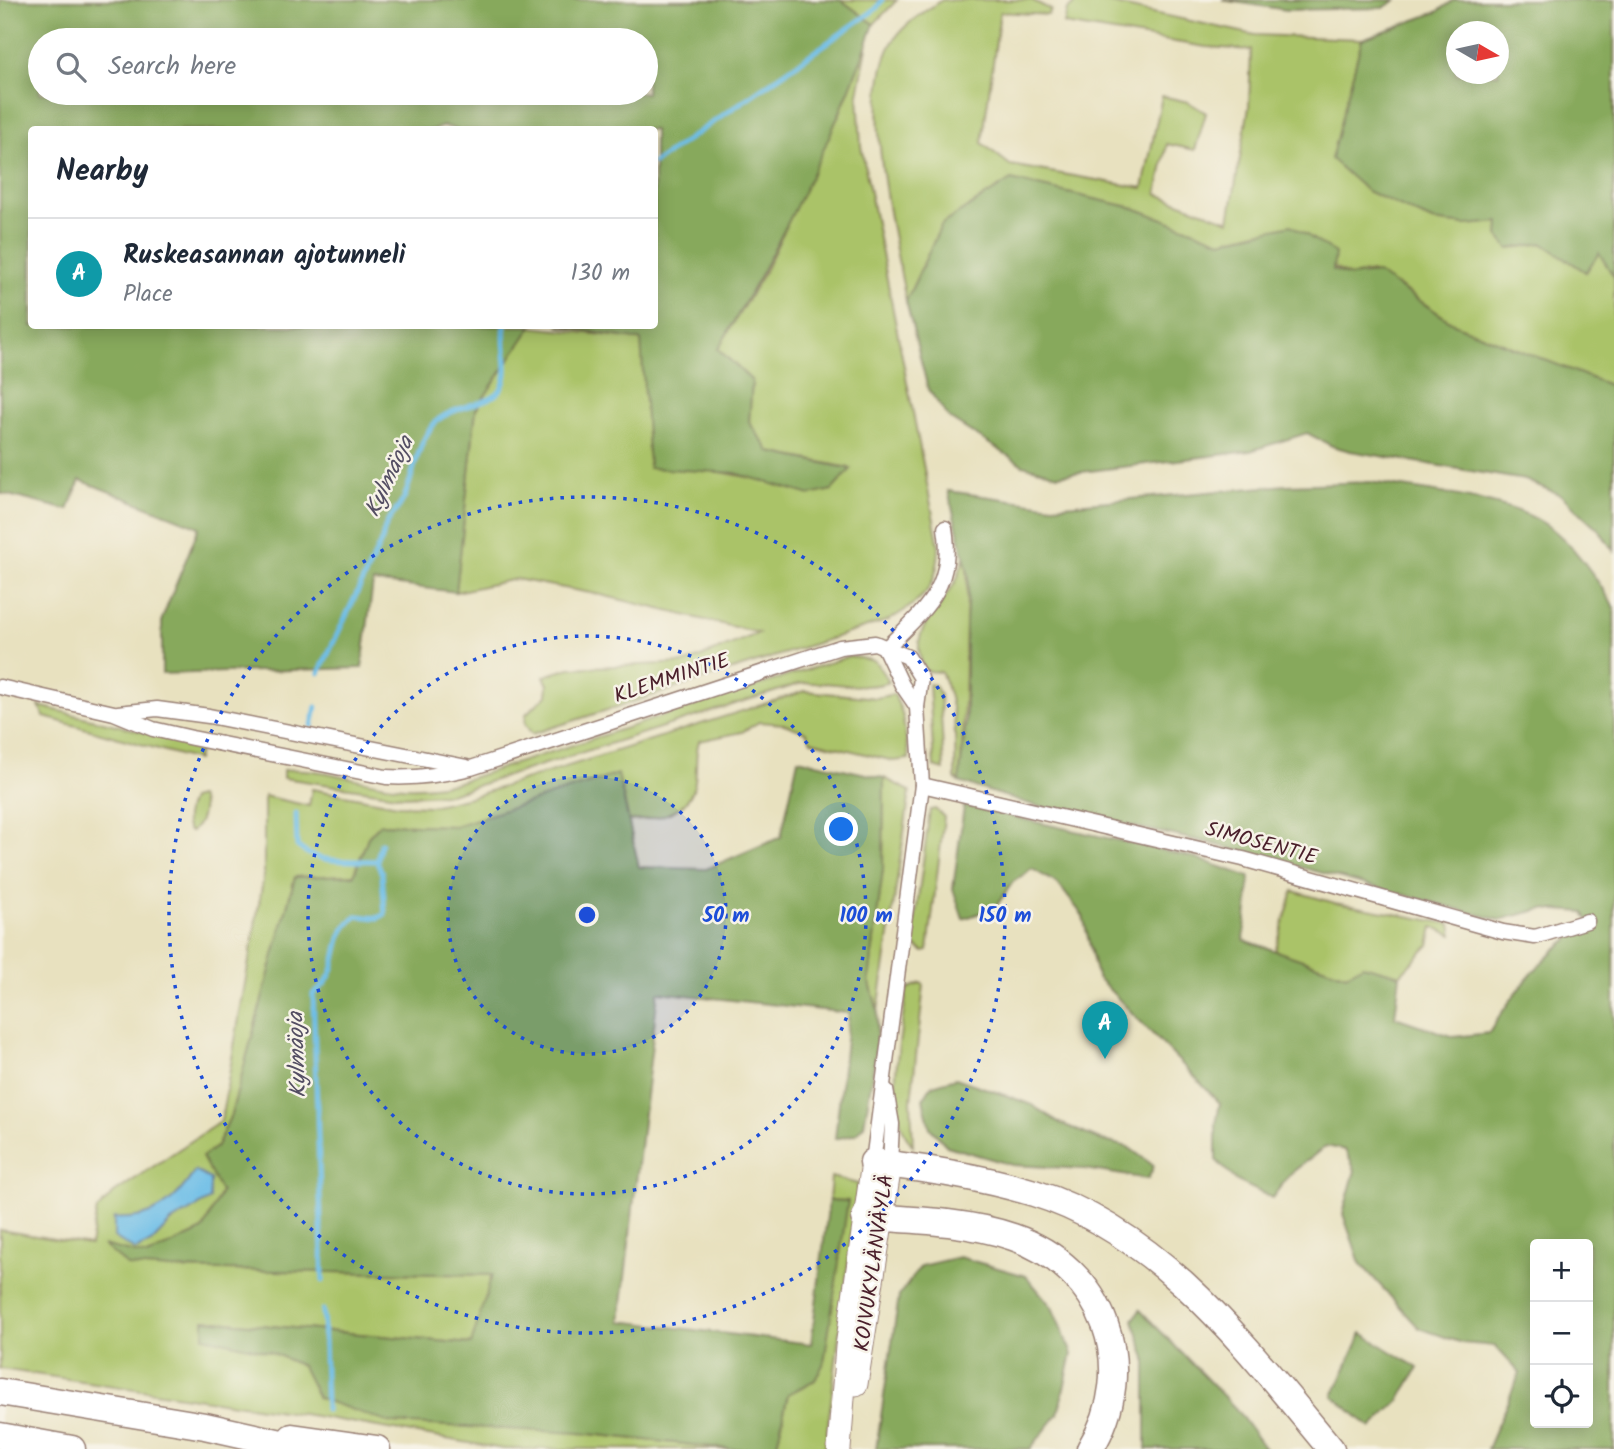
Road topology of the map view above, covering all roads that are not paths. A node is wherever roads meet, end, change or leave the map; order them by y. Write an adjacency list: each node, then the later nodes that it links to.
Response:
1 (945, 528): 2 (street)
2 (886, 649): 5 (street, KLEMMINTIE); 6 (street, KOIVUKYLÄNVÄYLÄ)
3 (0, 687): 4 (street, KLEMMINTIE)
4 (114, 713): 5 (street, KLEMMINTIE); 5 (street, KLEMMINTIE)
5 (471, 768)
6 (922, 785): 7 (street, SIMOSENTIE); 8 (street, KOIVUKYLÄNVÄYLÄ)
7 (1587, 921)
8 (881, 1163): 9 (main road, KOIVUKYLÄNVÄYLÄ); 20 (highway)
9 (873, 1217): 18 (main road, KOIVUKYLÄNVÄYLÄ); 19 (highway)
10 (0, 1392): 11 (highway)
11 (205, 1426): 16 (highway); 17 (highway)
12 (0, 1436): 15 (highway)
13 (0, 1443): 14 (highway)
14 (21, 1449)
15 (72, 1449)
16 (308, 1449)
17 (377, 1449)
18 (841, 1449)
19 (1090, 1449)
20 (1331, 1449)

